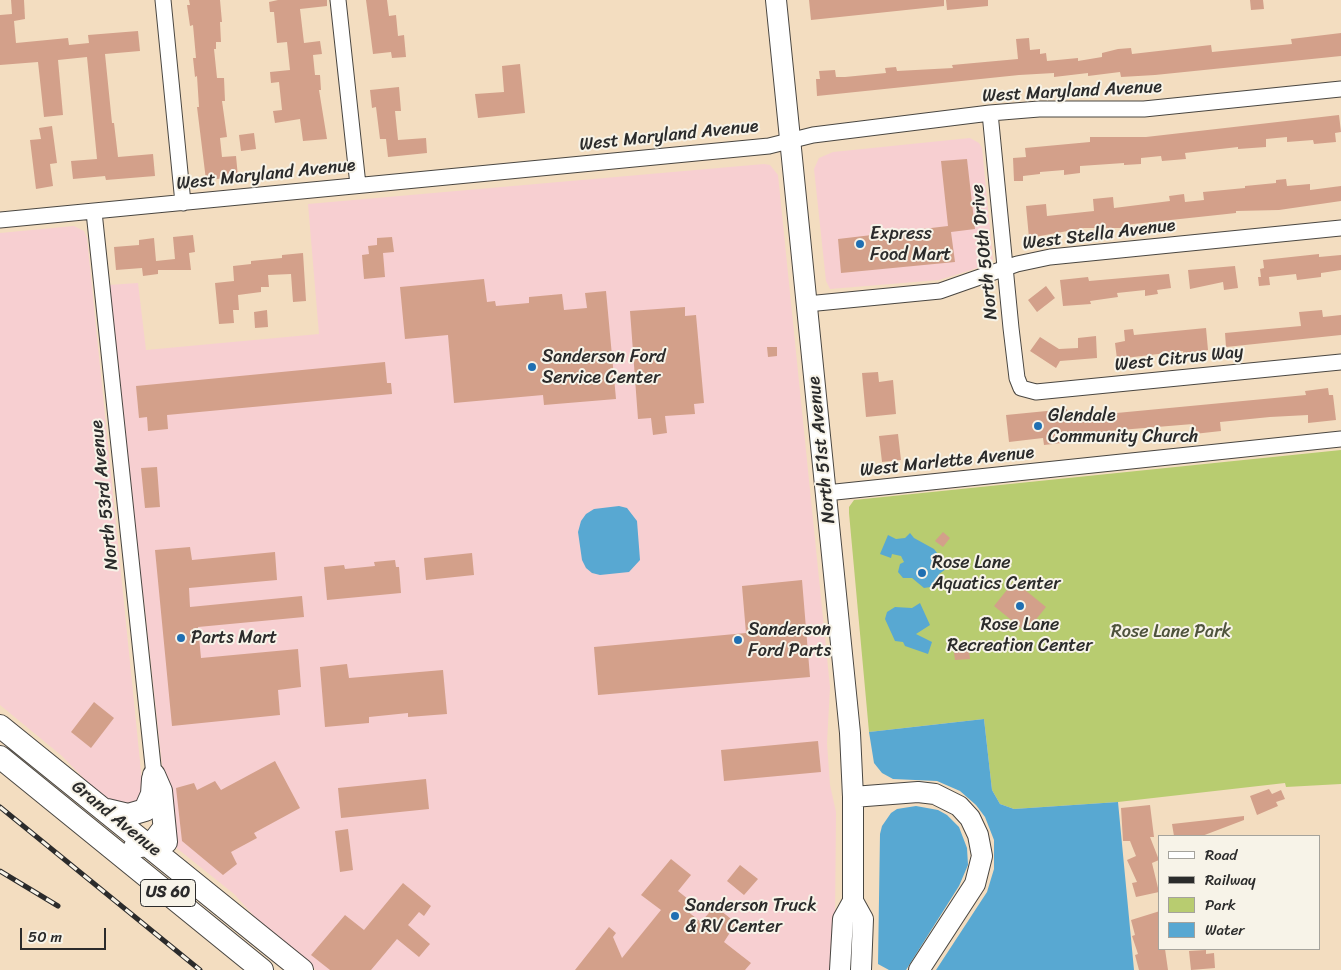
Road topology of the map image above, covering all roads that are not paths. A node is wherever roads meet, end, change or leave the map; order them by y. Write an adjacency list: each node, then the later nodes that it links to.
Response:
1 (163, 0): 8 (street)
2 (338, 0): 7 (street)
3 (776, 0): 6 (main road, North 51st Avenue)
4 (1341, 89): 5 (street, West Maryland Avenue)
5 (990, 113): 6 (street, West Maryland Avenue); 12 (street, North 50th Drive)
6 (790, 140): 7 (street, West Maryland Avenue); 13 (main road, North 51st Avenue)
7 (358, 185): 8 (street, West Maryland Avenue)
8 (183, 203): 9 (street, West Maryland Avenue)
9 (94, 212): 10 (street, West Maryland Avenue); 20 (street, North 53rd Avenue)
10 (0, 220)
11 (1341, 228): 12 (street, West Stella Avenue)
12 (1005, 268): 13 (street, West Stella Avenue); 15 (street, North 50th Drive)
13 (807, 304): 17 (main road, North 51st Avenue)
14 (1341, 362): 15 (street, West Citrus Way)
15 (1021, 388)
16 (1341, 439): 17 (street, West Marlette Avenue)
17 (826, 493): 21 (main road, North 51st Avenue)
18 (0, 726): 22 (highway, Grand Avenue / US 60)
19 (0, 757): 23 (highway, Grand Avenue / US 60)
20 (154, 775): 22 (highway); 24 (highway)
21 (853, 796): 27 (main road, North 51st Avenue); 32 (main road)
22 (103, 808): 25 (highway, Grand Avenue / US 60)
23 (74, 816): 25 (highway); 28 (highway, Grand Avenue / US 60)
24 (164, 828): 25 (highway); 26 (highway)
25 (148, 845): 26 (highway, Grand Avenue / US 60)
26 (185, 875): 29 (highway, Grand Avenue / US 60)
27 (852, 901): 30 (main road, North 51st Avenue); 31 (main road, North 51st Avenue)
28 (262, 970)
29 (302, 970)
30 (840, 970)
31 (861, 970)
32 (919, 970)

